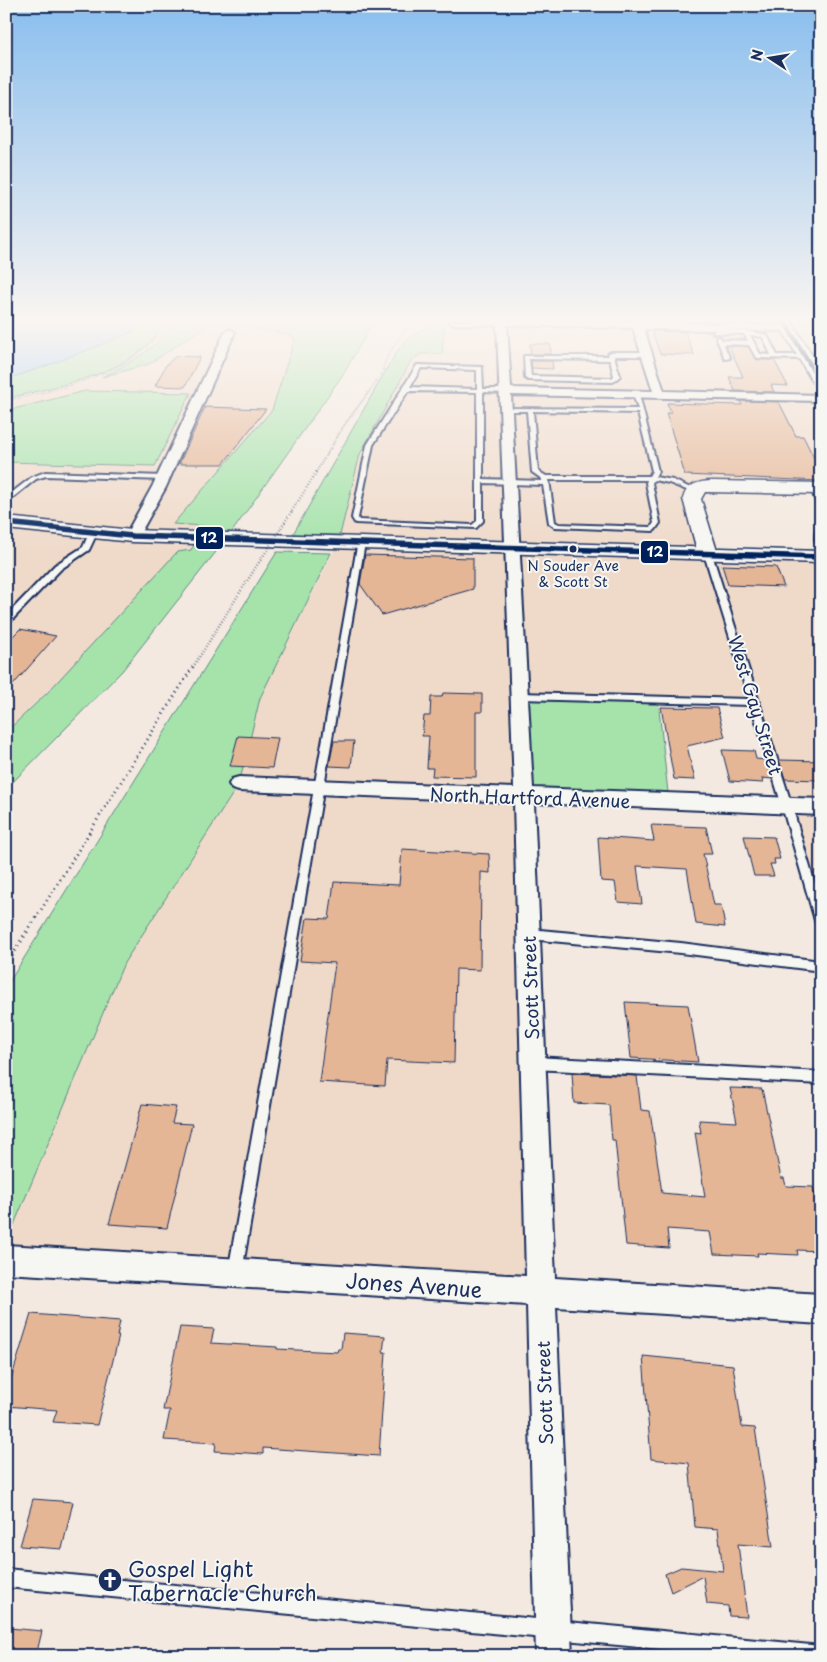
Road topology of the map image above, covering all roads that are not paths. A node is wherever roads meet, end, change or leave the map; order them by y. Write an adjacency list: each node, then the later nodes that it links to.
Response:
1 (199, 399): 9 (street)
2 (400, 399): 12 (lane)
3 (480, 399): 12 (lane)
4 (505, 399): 6 (street, Scott Street)
5 (637, 399): 8 (lane)
6 (506, 409): 7 (lane); 13 (street, Scott Street)
7 (530, 409): 8 (lane); 11 (lane)
8 (641, 411): 10 (lane)
9 (163, 478): 16 (lane); 21 (street)
10 (652, 478): 11 (lane); 11 (lane); 15 (lane)
11 (546, 480): 13 (lane)
12 (480, 481): 13 (lane)
13 (509, 482): 24 (street, Scott Street)
14 (817, 489): 15 (main road); 17 (lane)
15 (695, 490): 25 (main road, West Gay Street)
16 (6, 501)
17 (821, 507)
18 (6, 523): 20 (main road)
19 (821, 524): 23 (lane)
20 (93, 533): 21 (main road); 27 (lane)
21 (132, 536): 22 (main road)
22 (361, 543): 24 (main road); 31 (lane)
23 (821, 546)
24 (512, 548): 25 (main road); 28 (street, Scott Street)
25 (708, 554): 26 (main road); 29 (lane, West Gay Street)
26 (821, 557)
27 (6, 621)
28 (519, 696): 29 (lane); 32 (street, Scott Street)
29 (755, 702): 33 (lane, West Gay Street)
30 (239, 784): 31 (street, North Hartford Avenue)
31 (319, 788): 32 (street, North Hartford Avenue); 41 (lane)
32 (524, 797): 33 (street, North Hartford Avenue); 36 (street, Scott Street)
33 (787, 806): 34 (street, North Hartford Avenue); 35 (lane, West Gay Street)
34 (821, 808)
35 (821, 924)
36 (528, 934): 37 (lane); 38 (street, Scott Street)
37 (821, 966)
38 (533, 1063): 39 (lane); 42 (street, Scott Street)
39 (821, 1078)
40 (6, 1259): 41 (street, Jones Avenue)
41 (235, 1273): 42 (street, Jones Avenue)
42 (540, 1292): 43 (street, Jones Avenue); 45 (street, Scott Street)
43 (821, 1309)
44 (6, 1578): 45 (lane)
45 (554, 1630): 46 (lane); 47 (street, Scott Street)
46 (821, 1655)
47 (554, 1656)

